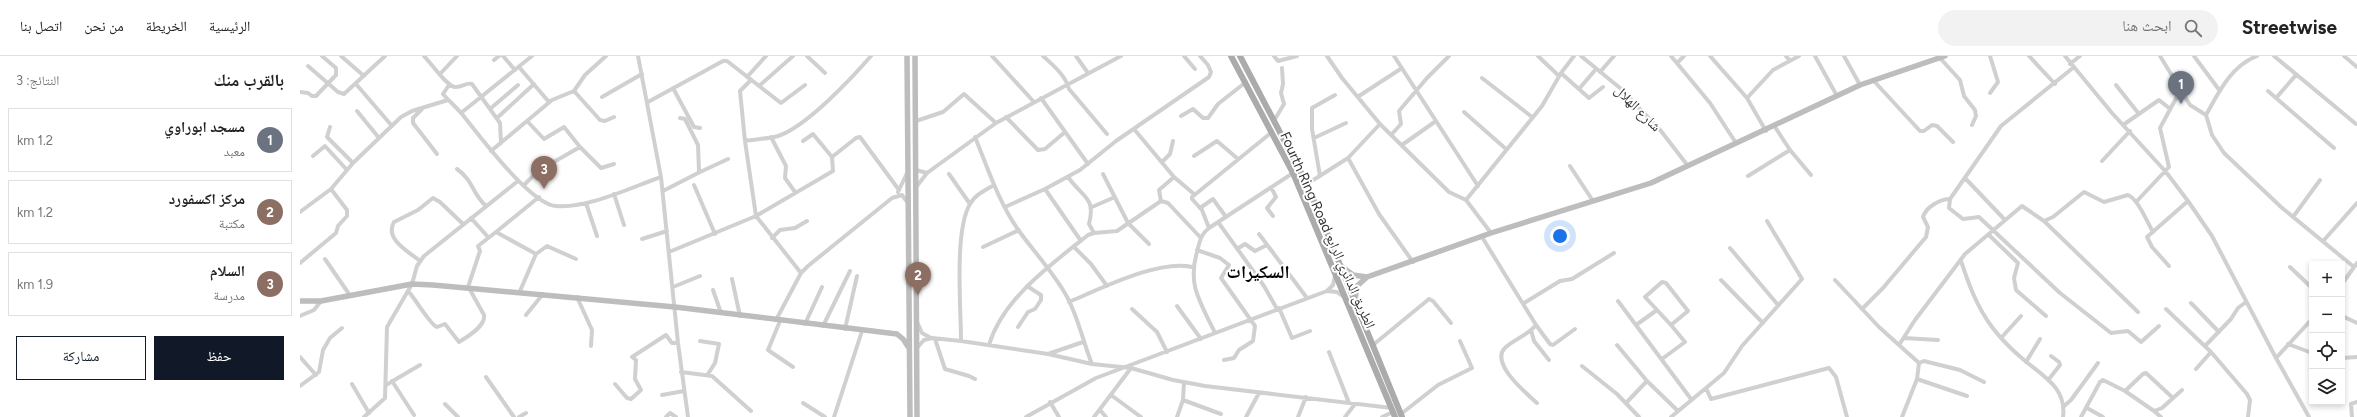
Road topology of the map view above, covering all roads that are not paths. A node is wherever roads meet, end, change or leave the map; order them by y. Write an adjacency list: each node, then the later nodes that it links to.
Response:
1 (322, 56): 75 (street)
2 (341, 56): 69 (street)
3 (384, 56): 69 (street)
4 (424, 56): 65 (street)
5 (457, 56): 65 (street)
6 (498, 56): 51 (street)
7 (503, 56): 57 (street)
8 (532, 56): 57 (street)
9 (606, 56): 92 (street)
10 (638, 56): 66 (street)
11 (766, 56): 70 (street)
12 (793, 56): 85 (street)
13 (807, 56): 63 (street)
14 (871, 56): 145 (street)
15 (907, 56): 89 (main road)
16 (915, 56): 86 (main road)
17 (992, 56): 109 (street)
18 (1043, 56): 76 (street)
19 (1076, 56): 64 (street)
20 (1121, 56): 64 (street)
21 (1184, 56): 60 (street)
22 (1200, 56): 138 (street)
23 (1231, 56): 74 (main road, Fourth Ring Road الطريق الدائري الرابع)
24 (1240, 56): 124 (main road, Fourth Ring Road الطريق الدائري الرابع)
25 (1274, 56): 26 (street)
26 (1297, 56)
27 (1328, 56): 99 (street)
28 (1394, 56): 59 (street)
29 (1449, 56): 91 (street)
30 (1538, 56): 67 (street)
31 (1574, 56): 67 (street)
32 (1581, 56): 61 (street, شارع الهلال)
33 (1614, 56): 62 (street)
34 (1671, 56): 53 (street)
35 (1684, 56): 53 (street)
36 (1710, 56): 104 (street)
37 (1786, 56): 52 (street)
38 (1799, 56): 52 (street)
39 (1815, 56): 100 (street)
40 (1844, 56): 83 (street)
41 (1990, 56): 97 (street)
42 (2029, 56): 79 (street)
43 (2065, 56): 55 (street)
44 (2080, 56): 55 (street)
45 (2160, 56): 95 (street)
46 (2194, 56): 93 (street)
47 (2257, 56): 93 (street)
48 (2274, 56): 68 (street)
49 (2344, 56): 56 (street)
50 (1943, 57): 73 (main road); 132 (street)
51 (494, 60)
52 (1790, 61): 104 (street)
53 (1677, 63): 154 (street)
54 (308, 66): 75 (street)
55 (2072, 66): 79 (street); 133 (street)
56 (2357, 67)
57 (517, 68): 78 (street); 101 (street)
58 (1282, 68): 124 (street)
59 (1402, 68): 91 (street); 99 (street)
60 (1194, 69)
61 (1596, 69): 62 (street, شارع الهلال); 90 (street)
62 (1600, 72): 174 (street, شارع الهلال)
63 (825, 73)
64 (1088, 73): 76 (street)
65 (440, 74): 80 (street)
66 (642, 74): 102 (street); 108 (street)
67 (1560, 74): 90 (street); 121 (street)
68 (2296, 75): 105 (street); 131 (street)
69 (364, 76): 77 (street)
70 (747, 77): 72 (street); 88 (street)
71 (1482, 78): 121 (street)
72 (751, 80): 85 (street); 149 (street)
73 (1873, 80): 83 (main road); 152 (street)
74 (1246, 81): 118 (street); 142 (main road, Fourth Ring Road الطريق الدائري الرابع)
75 (327, 83): 77 (street); 94 (street)
76 (1068, 83): 103 (street); 143 (street)
77 (356, 84): 134 (street)
78 (534, 84): 107 (street); 122 (street)
79 (2055, 84): 191 (street)
80 (449, 85): 101 (street); 106 (street)
81 (518, 85): 112 (street)
82 (805, 85): 85 (street)
83 (1860, 85): 100 (main road)
84 (2116, 85): 116 (street)
85 (759, 86)
86 (916, 87): 89 (main road); 125 (main road)
87 (1602, 87): 90 (street)
88 (673, 88): 108 (street); 137 (street)
89 (907, 88): 178 (main road)
90 (1580, 89)
91 (1416, 90): 126 (street); 144 (street)
92 (574, 91): 107 (street); 119 (street)
93 (2220, 91): 117 (street)
94 (300, 92)
95 (2180, 92): 111 (street); 117 (street)
96 (2268, 92): 105 (street)
97 (1990, 93)
98 (1335, 96): 148 (street)
99 (1359, 96): 130 (street)
100 (1837, 96): 136 (main road)
101 (482, 97): 112 (street); 115 (street)
102 (602, 97)
103 (1041, 98): 109 (street); 141 (street)
104 (1747, 98): 139 (street)
105 (2276, 98): 157 (street)
106 (448, 100): 110 (street); 115 (street)
107 (549, 102): 127 (street)
108 (648, 102): 189 (street)
109 (1034, 102): 120 (street)
110 (422, 108): 134 (street); 161 (street)
111 (2169, 108): 116 (street); 179 (street)
112 (490, 109): 122 (street)
113 (357, 111): 147 (street)
114 (1464, 112): 158 (street)
115 (461, 113): 160 (street)
116 (2139, 114): 133 (street)
117 (2206, 115): 229 (street)
118 (1181, 116)
119 (614, 117)
120 (1006, 117): 128 (street); 141 (street)
121 (1532, 117): 158 (street)
122 (497, 118): 153 (street)
123 (680, 118): 180 (street)
124 (1275, 119): 194 (main road, Fourth Ring Road الطريق الدائري الرابع)
125 (916, 121): 128 (street); 177 (main road)
126 (1436, 121): 155 (street); 199 (street)
127 (528, 122): 153 (street); 156 (street)
128 (996, 123): 146 (street)
129 (1346, 123): 148 (street)
130 (1380, 124): 144 (street); 165 (street)
131 (2356, 124)
132 (1972, 125)
133 (2124, 125): 140 (street)
134 (392, 126): 147 (street)
135 (330, 127): 169 (street)
136 (1775, 127): 139 (main road); 159 (street)
137 (700, 128)
138 (1134, 129): 170 (street); 172 (street)
139 (1766, 131): 154 (main road)
140 (2130, 131): 168 (street); 179 (street)
141 (1065, 132): 172 (street)
142 (1272, 132): 167 (street); 182 (main road, Fourth Ring Road الطريق الدائري الرابع)
143 (1107, 134)
144 (1391, 135): 155 (street)
145 (771, 137): 149 (street); 205 (street)
146 (976, 137): 181 (street); 197 (street)
147 (379, 138): 169 (street)
148 (1314, 138): 187 (street)
149 (745, 141): 226 (street)
150 (803, 141): 164 (street)
151 (1173, 141): 170 (street)
152 (1953, 142)
153 (501, 144): 160 (street)
154 (1736, 144): 174 (main road)
155 (1402, 145): 212 (street)
156 (580, 147): 171 (street); 195 (street)
157 (2334, 148)
158 (1506, 149): 199 (street)
159 (1790, 150): 185 (street); 188 (street)
160 (491, 151): 193 (street)
161 (437, 154)
162 (313, 156): 176 (street)
163 (1194, 156): 167 (street)
164 (832, 157): 203 (street); 205 (street)
165 (1348, 158): 187 (street); 272 (street)
166 (728, 159): 180 (street)
167 (1238, 159): 207 (street)
168 (2102, 161)
169 (353, 162): 176 (street)
170 (1162, 162): 186 (street)
171 (614, 164)
172 (1088, 164): 190 (street)
173 (1570, 166): 214 (street)
174 (1688, 166): 214 (main road)
175 (457, 169): 221 (street)
176 (347, 170): 201 (street)
177 (916, 170): 181 (street); 198 (main road)
178 (907, 171): 203 (street); 218 (main road)
179 (2166, 172): 215 (street); 217 (street)
180 (698, 173): 204 (street)
181 (927, 173): 198 (street)
182 (1293, 173): 200 (street); 280 (main road, Fourth Ring Road الطريق الدائري الرابع)
183 (949, 174): 220 (street)
184 (1103, 174): 210 (street)
185 (1810, 175)
186 (1174, 176): 207 (street); 213 (street)
187 (1320, 176): 194 (street)
188 (1748, 176)
189 (662, 177): 204 (street); 206 (street)
190 (1068, 177): 202 (street); 223 (street)
191 (1965, 178): 211 (street); 231 (street)
192 (2320, 180): 229 (street)
193 (518, 181): 195 (street); 221 (street)
194 (1306, 184): 274 (main road, Fourth Ring Road الطريق الدائري الرابع)
195 (524, 185): 208 (street)
196 (694, 185): 247 (street)
197 (994, 185): 220 (street); 222 (street)
198 (917, 186): 333 (main road)
199 (1478, 186): 212 (street)
200 (1271, 187): 227 (street); 228 (street)
201 (331, 189): 225 (street); 273 (street)
202 (1045, 189): 222 (street); 257 (street)
203 (899, 190): 209 (street)
204 (663, 191): 241 (street)
205 (796, 192): 226 (street)
206 (614, 194): 216 (street); 238 (street)
207 (1194, 194): 224 (street)
208 (539, 197): 216 (street); 242 (street)
209 (892, 198): 218 (street); 282 (street)
210 (1115, 198): 223 (street); 236 (street)
211 (1950, 199): 243 (street); 318 (street)
212 (1466, 200): 246 (street)
213 (1161, 201): 236 (street); 252 (street)
214 (1593, 201): 246 (main road)
215 (2188, 201): 244 (street); 310 (street)
216 (586, 202): 249 (street)
217 (2136, 202): 235 (street); 244 (street)
218 (908, 203): 332 (main road)
219 (2357, 203): 256 (street)
220 (970, 204): 361 (street)
221 (486, 206): 230 (street)
222 (1005, 207): 240 (street)
223 (1092, 207): 245 (street)
224 (1200, 208): 228 (street); 239 (street)
225 (300, 212)
226 (756, 216): 247 (street); 254 (street)
227 (1273, 216)
228 (1226, 217): 234 (street)
229 (2293, 217): 256 (street)
230 (471, 218): 237 (street); 251 (street)
231 (2005, 220): 235 (street); 243 (street)
232 (807, 221): 254 (street)
233 (1767, 221): 314 (street)
234 (1218, 222): 239 (street); 263 (street)
235 (2044, 222): 322 (street)
236 (1128, 223): 245 (street); 258 (street)
237 (463, 224): 270 (street); 270 (street)
238 (624, 225)
239 (1209, 228): 252 (street)
240 (1018, 230): 260 (street); 277 (street)
241 (667, 231): 255 (street); 265 (street)
242 (496, 232): 251 (street); 267 (street)
243 (1995, 232): 250 (street); 343 (street)
244 (2153, 232): 276 (street)
245 (1094, 233): 257 (street)
246 (1491, 233): 253 (main road)
247 (715, 234): 265 (street)
248 (1259, 234): 259 (street)
249 (597, 236)
250 (1990, 236): 271 (street); 328 (street)
251 (488, 237): 294 (street)
252 (1200, 237): 264 (street)
253 (1482, 237): 272 (main road); 311 (street)
254 (772, 238): 282 (street)
255 (642, 239)
256 (2324, 240): 275 (street)
257 (1081, 241): 261 (street)
258 (1148, 244)
259 (1267, 245): 263 (street); 304 (street)
260 (983, 247)
261 (1074, 247): 277 (street); 293 (street)
262 (1730, 248): 314 (street)
263 (1237, 249): 317 (street)
264 (1197, 250): 278 (street); 330 (street)
265 (669, 252): 295 (street)
266 (1614, 253): 311 (street)
267 (536, 254): 269 (street); 300 (street)
268 (325, 258): 301 (street)
269 (576, 259)
270 (420, 261): 290 (street)
271 (1961, 261): 355 (street); 356 (street)
272 (1413, 262): 285 (main road)
273 (300, 263)
274 (1339, 264): 285 (main road); 312 (main road, Fourth Ring Road الطريق الدائري الرابع)
275 (2356, 265): 289 (street)
276 (2169, 266)
277 (1048, 267): 292 (street); 309 (street)
278 (1192, 267): 293 (street); 352 (street)
279 (2290, 267): 291 (street)
280 (1334, 270): 299 (street); 305 (main road, Fourth Ring Road الطريق الدائري الرابع)
281 (850, 271): 342 (street)
282 (801, 273): 331 (street)
283 (700, 276): 295 (street)
284 (857, 276): 346 (street)
285 (1367, 277): 312 (main road)
286 (732, 280): 326 (street)
287 (1721, 280): 336 (street)
288 (1835, 280): 318 (street)
289 (2345, 280)
290 (412, 284): 294 (main road); 298 (street); 301 (main road)
291 (2309, 285)
292 (1027, 286): 344 (street); 366 (street)
293 (1107, 286): 309 (street)
294 (468, 287): 298 (street); 300 (main road)
295 (673, 287): 316 (street)
296 (822, 287): 338 (street)
297 (713, 290): 323 (street)
298 (408, 291): 409 (street)
299 (1328, 291): 304 (street); 305 (street)
300 (520, 292): 302 (main road)
301 (349, 294): 307 (main road)
302 (544, 294): 303 (main road); 324 (street)
303 (577, 297): 316 (main road); 370 (street)
304 (1307, 298): 317 (street)
305 (1346, 299): 440 (main road, Fourth Ring Road الطريق الدائري الرابع)
306 (300, 301): 307 (main road)
307 (320, 301): 325 (street)
308 (1618, 301): 341 (street)
309 (1069, 302): 363 (street)
310 (2246, 302): 351 (street); 382 (street)
311 (1524, 303): 340 (street)
312 (1356, 304): 367 (main road, Fourth Ring Road الطريق الدائري الرابع)
313 (2191, 304): 351 (street)
314 (1778, 305): 336 (street)
315 (1176, 306): 357 (street)
316 (675, 307): 323 (main road); 364 (street)
317 (1278, 309): 330 (street); 350 (street)
318 (1862, 309): 369 (street)
319 (2166, 309): 371 (street)
320 (1132, 310): 374 (street)
321 (1657, 310): 339 (street); 339 (street); 341 (street)
322 (2138, 312)
323 (721, 313): 326 (main road)
324 (526, 315)
325 (300, 316)
326 (740, 316): 331 (main road)
327 (2021, 316): 356 (street)
328 (2046, 316)
329 (2345, 317): 337 (street)
330 (1251, 319): 352 (street); 385 (street)
331 (778, 321): 338 (main road); 393 (street)
332 (908, 322): 353 (main road); 372 (main road)
333 (917, 322): 354 (street); 373 (main road)
334 (2309, 322): 365 (street)
335 (1451, 323): 367 (street)
336 (1763, 323): 411 (street)
337 (2357, 323)
338 (805, 324): 342 (main road)
339 (1671, 324): 384 (street)
340 (1536, 325): 347 (street); 348 (street)
341 (1636, 325): 384 (street)
342 (823, 326): 346 (main road)
343 (2159, 326)
344 (1018, 327)
345 (342, 328): 398 (street)
346 (845, 328): 349 (main road)
347 (1575, 329)
348 (1531, 330): 386 (street); 430 (street)
349 (862, 331): 353 (main road); 451 (street)
350 (1310, 332)
351 (2219, 332): 371 (street)
352 (1215, 333): 357 (street)
353 (897, 334): 372 (main road)
354 (934, 338): 361 (street); 373 (street); 402 (street)
355 (1904, 338): 359 (street); 369 (street)
356 (2002, 338): 387 (street)
357 (1201, 339): 374 (street)
358 (2040, 339): 387 (street)
359 (1938, 340)
360 (700, 341): 397 (street)
361 (961, 341): 366 (street)
362 (1460, 341): 440 (street)
363 (1083, 342): 378 (street); 390 (street)
364 (678, 344): 396 (street); 408 (street)
365 (2288, 344): 377 (street); 382 (street)
366 (989, 345): 378 (street)
367 (1373, 345): 440 (main road, Fourth Ring Road الطريق الدائري الرابع)
368 (1617, 345): 404 (street)
369 (1899, 345): 388 (street)
370 (591, 346)
371 (2205, 346): 376 (street)
372 (908, 348): 452 (main road)
373 (917, 348): 453 (main road)
374 (1167, 352): 394 (street)
375 (1329, 352): 426 (street)
376 (2211, 352): 395 (street); 471 (street)
377 (2309, 352)
378 (1048, 354): 390 (street)
379 (2051, 356): 401 (street)
380 (300, 357): 398 (street)
381 (2357, 357): 383 (street)
382 (2276, 358): 472 (street)
383 (2345, 358)
384 (1662, 359): 421 (street)
385 (1224, 360)
386 (1549, 360)
387 (2026, 362): 401 (street)
388 (1919, 363): 400 (street); 406 (street)
389 (2098, 363): 431 (street)
390 (1092, 364): 394 (street)
391 (420, 365): 403 (street)
392 (1582, 366): 427 (street)
393 (793, 367)
394 (1129, 368): 405 (street); 416 (street); 423 (street)
395 (2196, 369)
396 (681, 372): 397 (street); 413 (street)
397 (708, 374): 434 (street)
398 (316, 375): 410 (street)
399 (486, 377): 445 (street)
400 (1917, 379): 418 (street); 466 (street)
401 (2049, 379): 431 (street)
402 (975, 380)
403 (392, 381): 409 (street); 441 (street)
404 (1647, 381): 427 (street); 435 (street)
405 (1184, 382): 415 (street); 422 (street)
406 (1984, 382)
407 (352, 384): 437 (street)
408 (615, 384)
409 (386, 385): 437 (street)
410 (300, 386)
411 (1706, 388): 421 (street); 465 (street)
412 (2182, 390): 420 (street)
413 (684, 391): 417 (street); 449 (street)
414 (2125, 391): 420 (street); 432 (street); 436 (street)
415 (1258, 393): 419 (street); 459 (street)
416 (1111, 395): 433 (street); 457 (street)
417 (662, 396)
418 (1968, 396)
419 (1306, 397): 426 (street); 460 (street)
420 (2173, 398): 436 (street)
421 (1691, 399): 435 (street)
422 (1183, 400): 439 (street); 458 (street)
423 (1050, 402): 442 (street); 454 (street)
424 (2357, 402): 473 (street)
425 (803, 403): 450 (street)
426 (1349, 403): 429 (street)
427 (1626, 403): 463 (street)
428 (445, 404): 444 (street)
429 (1355, 404): 440 (street); 461 (street)
430 (1538, 404)
431 (2063, 407): 467 (street)
432 (2087, 408): 468 (street); 469 (street)
433 (1100, 410): 455 (street); 456 (street)
434 (751, 411)
435 (1678, 411): 464 (street)
436 (2154, 411): 470 (street)
437 (369, 413): 443 (street)
438 (526, 413): 446 (street)
439 (1221, 414)
440 (1396, 414): 462 (street)
441 (414, 415)
442 (1028, 416)
443 (364, 417)
444 (458, 417)
445 (514, 417)
446 (519, 417)
447 (666, 417): 448 (street)
448 (676, 417)
449 (688, 417)
450 (825, 417)
451 (834, 417)
452 (910, 417)
453 (917, 417)
454 (1059, 417)
455 (1094, 417)
456 (1106, 417)
457 (1141, 417)
458 (1177, 417)
459 (1246, 417)
460 (1298, 417)
461 (1345, 417)
462 (1382, 417)
463 (1639, 417)
464 (1671, 417)
465 (1847, 417)
466 (1902, 417)
467 (2063, 417)
468 (2081, 417)
469 (2103, 417)
470 (2161, 417)
471 (2248, 417)
472 (2309, 417)
473 (2352, 417)

